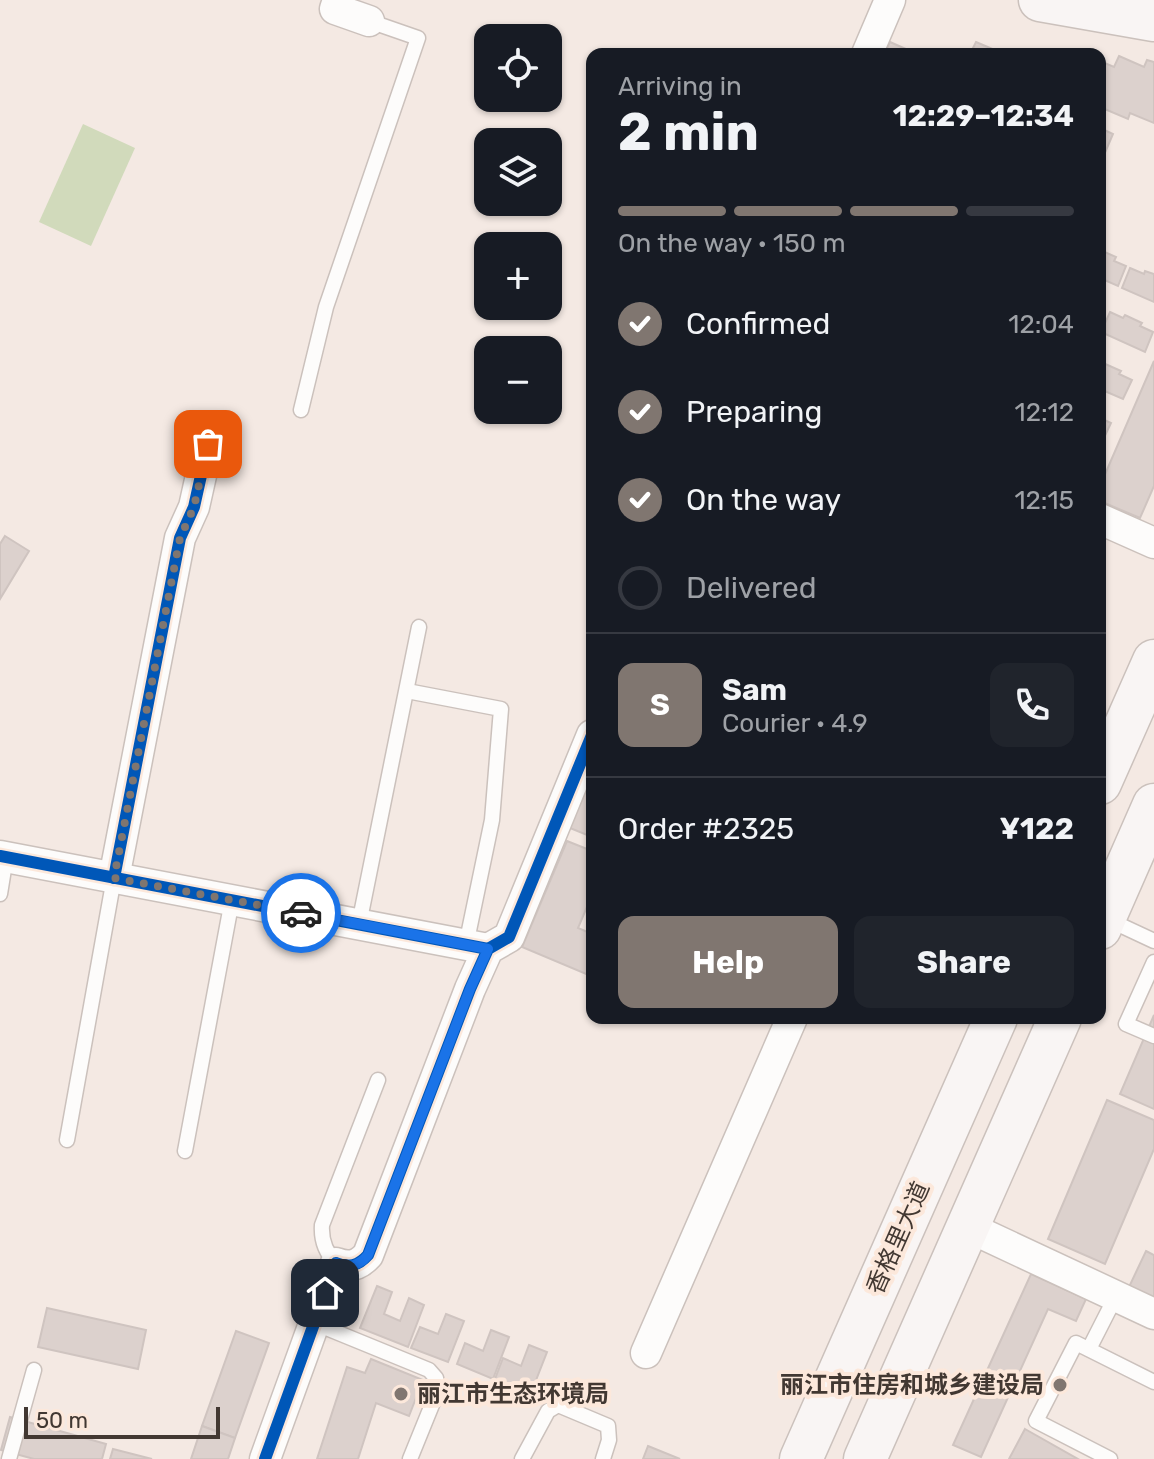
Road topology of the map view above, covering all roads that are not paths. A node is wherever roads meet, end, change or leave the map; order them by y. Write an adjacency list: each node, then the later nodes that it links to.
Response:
1 (338, 0): 5 (street)
2 (890, 0): 6 (street)
3 (1040, 0): 4 (main road)
4 (1154, 20)
5 (369, 21): 7 (lane)
6 (870, 48)
7 (301, 410)
8 (208, 444): 18 (street)
9 (1106, 522): 10 (street)
10 (1154, 543)
11 (419, 627): 13 (lane)
12 (1154, 661): 15 (main road)
13 (407, 691): 22 (lane); 25 (lane)
14 (586, 750): 25 (street)
15 (1106, 769)
16 (1154, 805): 21 (main road)
17 (3, 857): 18 (street); 19 (lane)
18 (114, 878): 20 (street); 32 (lane)
19 (0, 894)
20 (232, 900): 22 (street); 33 (lane)
21 (1106, 914)
22 (359, 924): 25 (street)
23 (1106, 924): 24 (lane)
24 (1154, 941)
25 (477, 947): 35 (street)
26 (1154, 962): 30 (lane)
27 (789, 1024): 40 (street)
28 (993, 1024): 48 (main road, 香格里大道)
29 (1057, 1024): 34 (main road)
30 (1154, 1036)
31 (378, 1080): 35 (lane)
32 (67, 1140)
33 (185, 1151)
34 (968, 1227): 36 (street); 49 (main road)
35 (336, 1263): 38 (street)
36 (1116, 1296): 37 (street); 39 (lane)
37 (1154, 1314)
38 (314, 1323): 44 (street); 45 (lane)
39 (1089, 1349): 42 (lane); 50 (lane)
40 (646, 1353)
41 (34, 1370): 43 (lane)
42 (1154, 1382)
43 (9, 1459)
44 (265, 1459)
45 (410, 1459)
46 (522, 1459): 47 (lane)
47 (603, 1459)
48 (801, 1459)
49 (865, 1459)
50 (1110, 1459)

